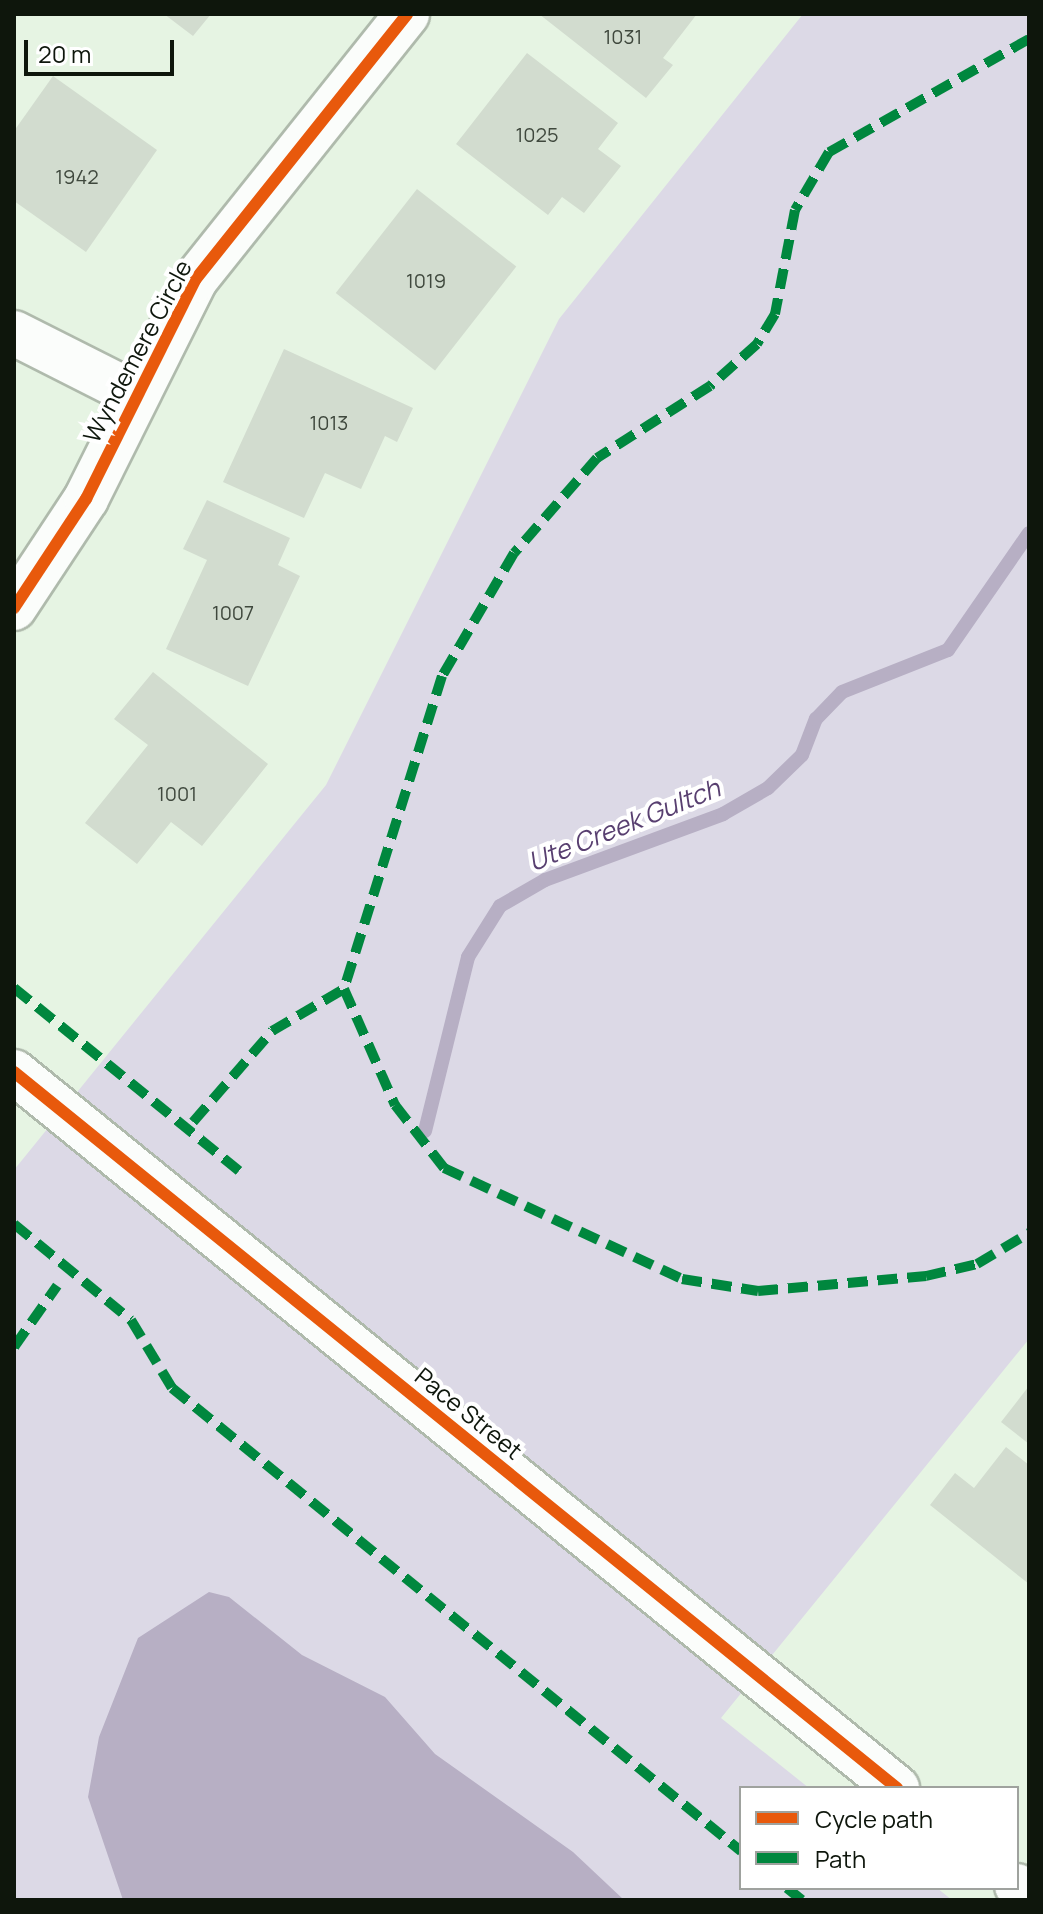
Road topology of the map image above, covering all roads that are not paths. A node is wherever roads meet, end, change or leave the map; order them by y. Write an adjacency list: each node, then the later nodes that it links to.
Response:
1 (407, 14): 3 (main road, Wyndemere Circle)
2 (14, 333): 3 (main road)
3 (135, 394): 4 (main road, Wyndemere Circle)
4 (14, 608)
5 (14, 1072): 6 (main road, Pace Street)
6 (895, 1786)

